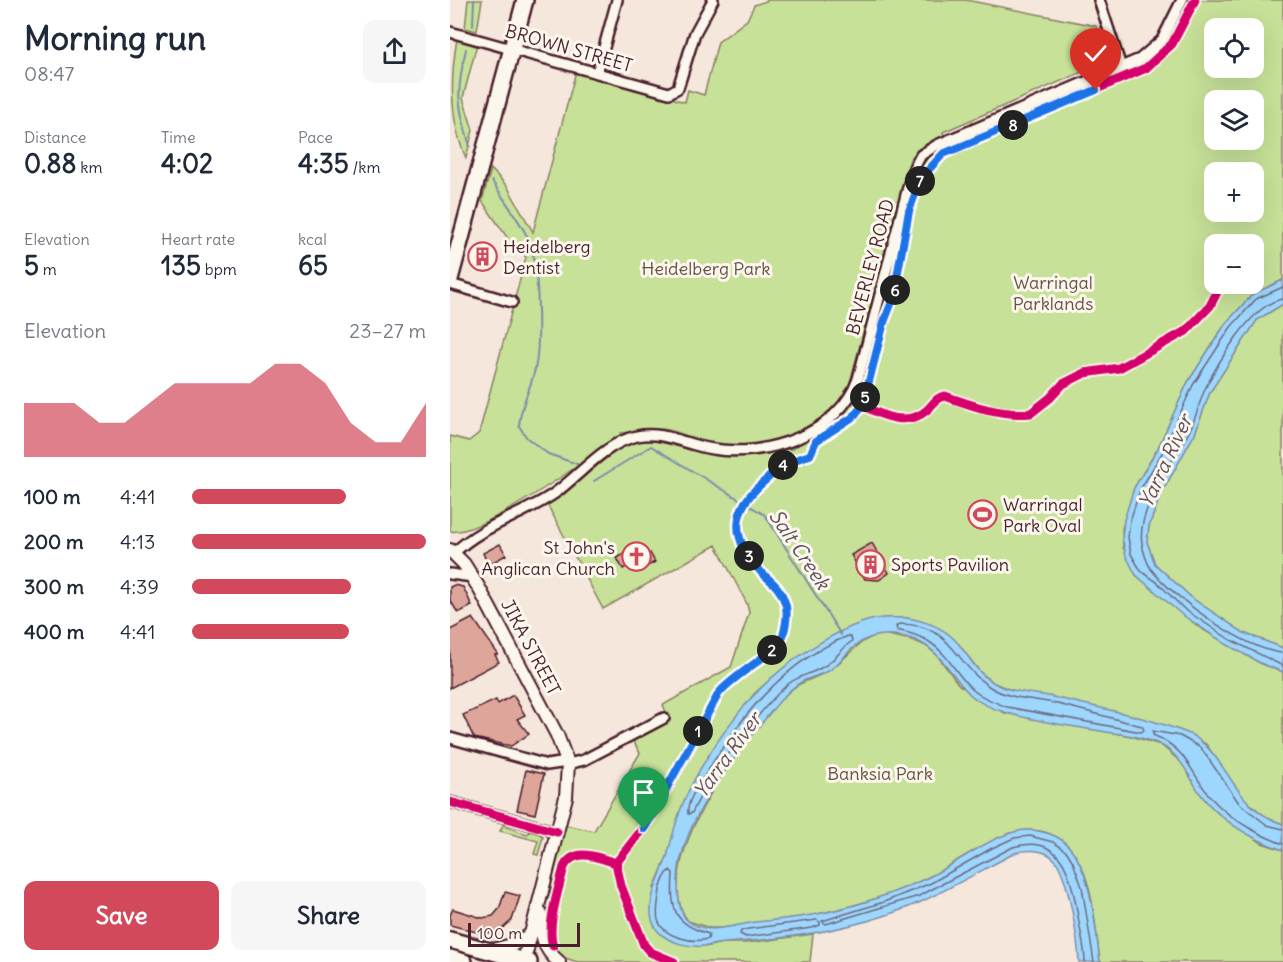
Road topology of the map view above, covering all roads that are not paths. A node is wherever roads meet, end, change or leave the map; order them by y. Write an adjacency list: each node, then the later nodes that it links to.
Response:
1 (525, 0): 7 (highway)
2 (616, 0): 9 (street)
3 (713, 0): 9 (street, BROWN STREET)
4 (1099, 0): 8 (street)
5 (1182, 0): 8 (street, BEVERLEY ROAD)
6 (450, 32): 7 (street, BROWN STREET)
7 (512, 49): 9 (street, BROWN STREET); 10 (highway)
8 (1121, 68): 13 (street, BEVERLEY ROAD)
9 (597, 73)
10 (450, 279)
11 (450, 284): 12 (street)
12 (512, 302)
13 (453, 552): 14 (street); 16 (main road, JIKA STREET)
14 (450, 569)
15 (450, 574): 16 (street)
16 (472, 577): 19 (main road, JIKA STREET)
17 (664, 718): 19 (street)
18 (450, 738): 19 (street)
19 (567, 763): 21 (main road)
20 (450, 802): 21 (street)
21 (557, 832): 22 (main road)
22 (540, 896): 23 (main road); 29 (main road)
23 (530, 935): 25 (main road); 27 (main road)
24 (450, 940): 25 (highway)
25 (488, 951): 27 (highway)
26 (450, 958): 28 (highway)
27 (525, 961)
28 (464, 962)
29 (559, 962)

